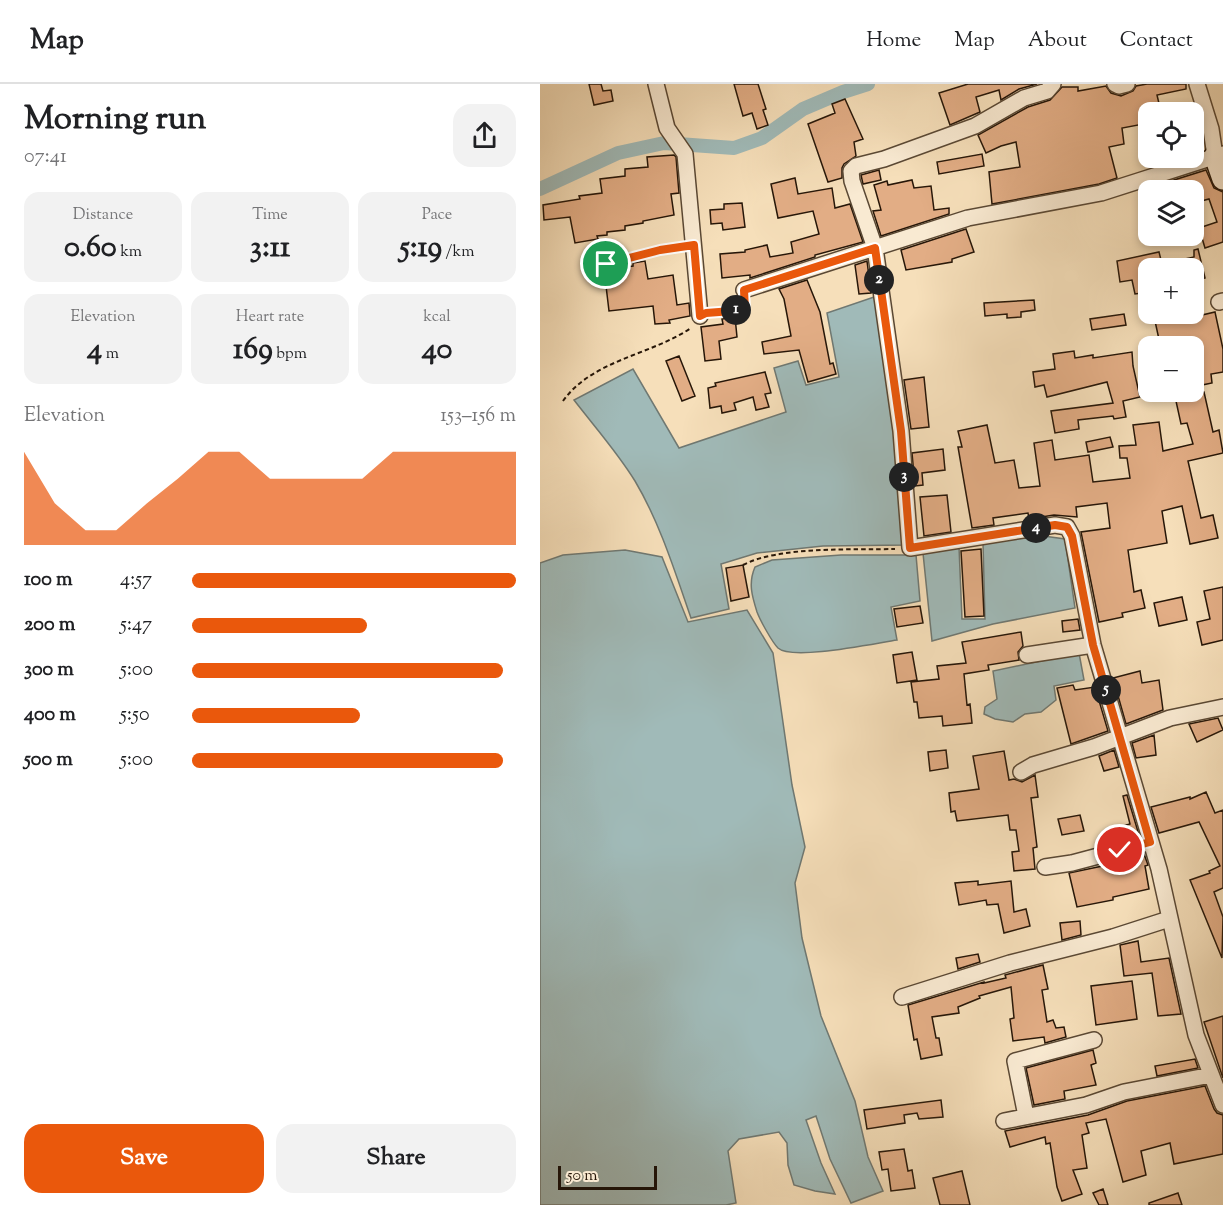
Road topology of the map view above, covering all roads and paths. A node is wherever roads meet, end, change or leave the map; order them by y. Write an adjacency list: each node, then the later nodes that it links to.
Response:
1 (656, 84): 8 (street)
2 (1053, 84): 9 (street)
3 (1115, 84): 4 (street)
4 (1127, 84)
5 (1197, 84): 6 (street)
6 (1219, 155): 7 (street); 9 (street)
7 (1223, 179)
8 (694, 245): 10 (path); 12 (street)
9 (875, 248): 11 (street); 14 (street)
10 (606, 264)
11 (744, 290): 12 (path)
12 (700, 316): 13 (path)
13 (563, 401)
14 (910, 548): 15 (path); 16 (street)
15 (743, 565)
16 (1093, 645): 17 (street); 19 (street)
17 (1027, 655)
18 (1223, 707): 19 (street)
19 (1119, 737): 20 (street); 21 (street)
20 (1021, 772)
21 (1150, 842): 22 (street); 23 (street)
22 (1045, 867)
23 (1168, 919): 24 (street); 26 (street)
24 (902, 997)
25 (1094, 1040): 28 (street)
26 (1211, 1075): 27 (street); 28 (street)
27 (1223, 1104)
28 (1026, 1116): 29 (street)
29 (1004, 1121)

